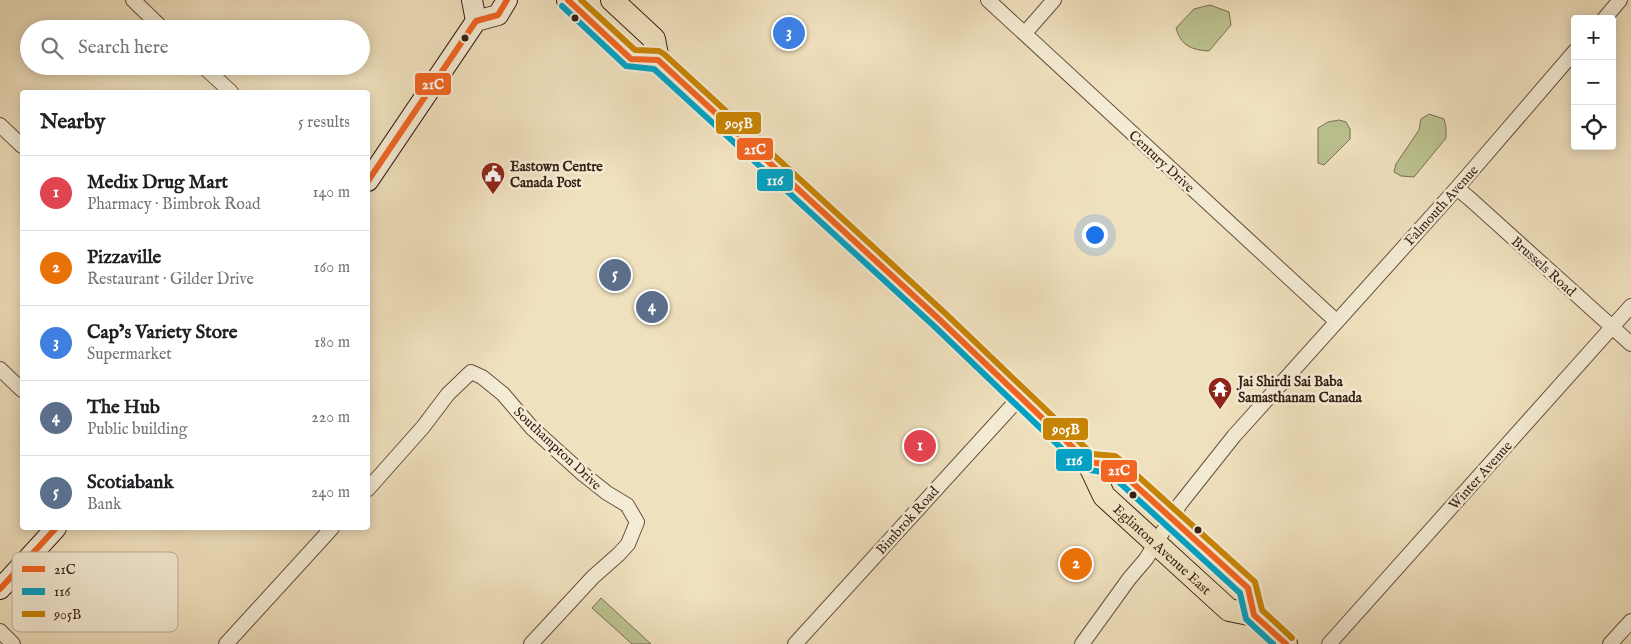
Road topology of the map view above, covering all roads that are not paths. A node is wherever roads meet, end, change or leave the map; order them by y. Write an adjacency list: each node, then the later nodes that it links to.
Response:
1 (133, 0): 10 (street)
2 (472, 0): 11 (main road)
3 (508, 0): 11 (main road)
4 (568, 0): 14 (main road)
5 (612, 0): 14 (main road)
6 (988, 0): 12 (street, Century Drive)
7 (1054, 0): 12 (street)
8 (1620, 0): 9 (street)
9 (1607, 15)
10 (154, 20)
11 (476, 21): 19 (main road)
12 (1025, 33): 22 (street, Century Drive)
13 (1571, 56): 20 (street, Falmouth Avenue)
14 (658, 60): 27 (main road, Eglinton Avenue East)
15 (212, 75): 16 (street)
16 (228, 90)
17 (0, 125): 18 (street)
18 (20, 144)
19 (370, 179)
20 (1457, 188): 22 (street, Falmouth Avenue); 23 (street, Brussels Road)
21 (1631, 306): 23 (street, Winter Avenue)
22 (1336, 321): 30 (street, Falmouth Avenue)
23 (1613, 328): 24 (street, Brussels Road); 46 (street, Winter Avenue)
24 (1631, 344)
25 (0, 369): 26 (street)
26 (20, 388)
27 (1020, 396): 28 (main road, Eglinton Avenue East); 43 (street, Bimbrok Road)
28 (1088, 462): 30 (main road, Eglinton Avenue East); 33 (main road, Eglinton Avenue East)
29 (370, 487): 42 (street, Southampton Drive)
30 (1172, 519): 33 (street, Falmouth Avenue); 37 (main road, Eglinton Avenue East)
31 (54, 530): 34 (main road)
32 (330, 530): 41 (street)
33 (1155, 544): 37 (main road, Eglinton Avenue East); 44 (street, Falmouth Avenue)
34 (34, 552)
35 (12, 576): 36 (main road)
36 (0, 589)
37 (1254, 615): 45 (main road)
38 (1631, 621): 47 (street)
39 (0, 632): 40 (street)
40 (13, 644)
41 (226, 644)
42 (531, 644)
43 (795, 644)
44 (1082, 644)
45 (1286, 644)
46 (1329, 644)
47 (1610, 644)

